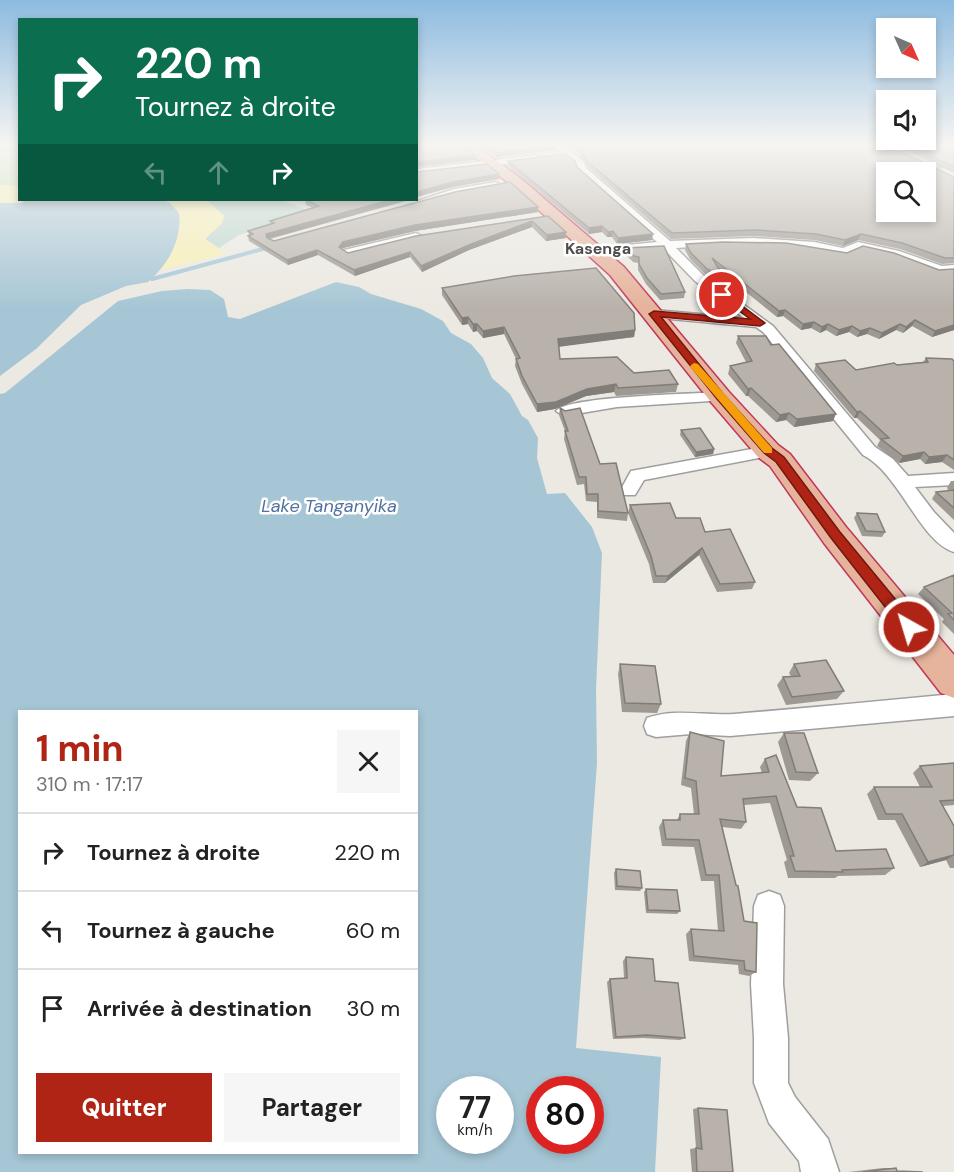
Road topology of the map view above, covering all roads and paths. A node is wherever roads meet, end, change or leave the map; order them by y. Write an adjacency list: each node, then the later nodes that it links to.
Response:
1 (432, 199): 4 (street)
2 (533, 199): 8 (highway)
3 (614, 199): 6 (street)
4 (414, 204)
5 (428, 234): 7 (street)
6 (667, 245): 8 (street); 9 (street); 11 (street)
7 (348, 252)
8 (597, 252): 10 (highway)
9 (954, 269)
10 (654, 314): 11 (street); 12 (highway)
11 (760, 323): 16 (street)
12 (720, 397): 13 (street); 14 (highway)
13 (564, 411)
14 (768, 451): 17 (street); 19 (highway)
15 (954, 479): 16 (street)
16 (901, 482): 18 (street)
17 (629, 491)
18 (954, 545)
19 (954, 682)
20 (954, 705): 21 (street)
21 (656, 726)
22 (769, 906): 23 (street)
23 (820, 1172)

